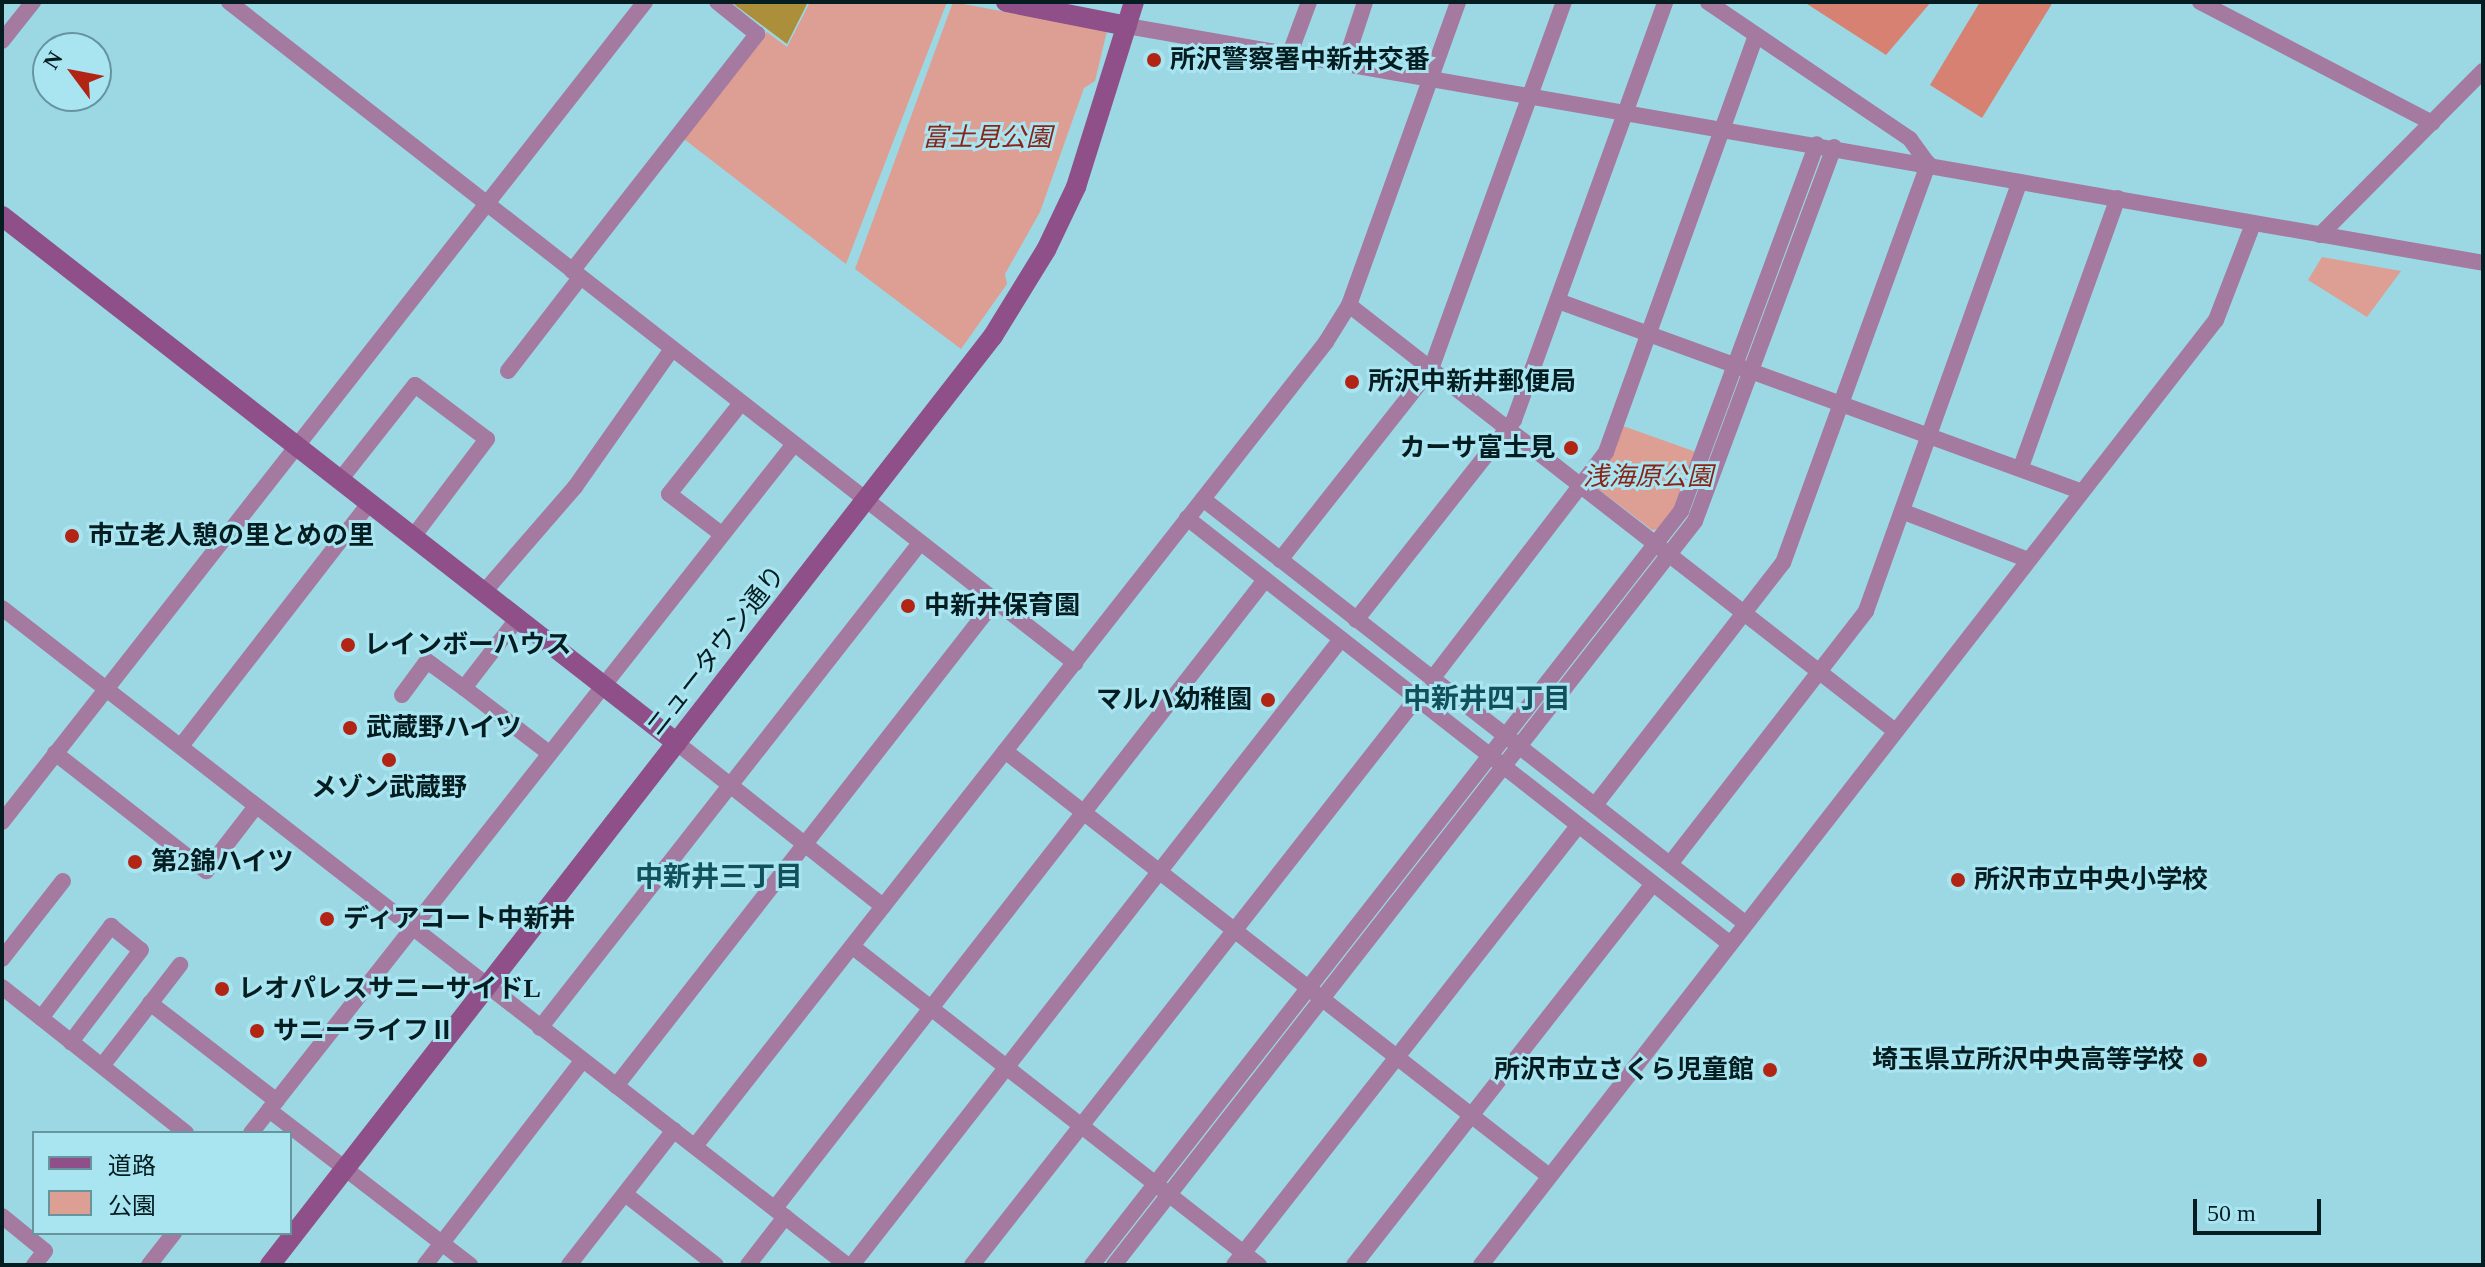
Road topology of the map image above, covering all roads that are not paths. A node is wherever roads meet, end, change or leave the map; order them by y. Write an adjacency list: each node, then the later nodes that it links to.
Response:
1 (33, 2): 16 (street)
2 (229, 2): 29 (street)
3 (645, 2): 29 (street)
4 (717, 2): 34 (street)
5 (1006, 2): 14 (street)
6 (1134, 2): 14 (street, ニュータウン通り)
7 (1309, 2): 17 (street)
8 (1365, 2): 18 (street)
9 (1458, 2): 20 (street)
10 (1564, 2): 21 (street)
11 (1665, 2): 22 (street)
12 (1708, 2): 15 (street)
13 (2200, 2): 23 (street)
14 (1127, 26): 17 (street); 53 (street, ニュータウン通り)
15 (1756, 35): 24 (street); 26 (street)
16 (2, 41)
17 (1290, 53): 18 (street)
18 (1345, 63): 20 (street)
19 (2483, 71): 23 (street)
20 (1431, 78): 21 (street); 36 (street)
21 (1530, 95): 22 (street); 40 (street)
22 (1626, 112): 24 (street); 35 (street)
23 (2432, 123): 32 (street)
24 (1722, 127): 25 (street); 37 (street)
25 (1825, 146): 26 (street); 39 (street)
26 (1928, 164): 27 (street); 43 (street)
27 (2020, 182): 28 (street); 45 (street)
28 (2118, 198): 31 (street); 48 (street)
29 (485, 204): 34 (street); 47 (street)
30 (2, 216): 47 (street)
31 (2253, 224): 32 (street); 51 (street)
32 (2320, 235): 33 (street)
33 (2483, 263)
34 (576, 274): 38 (street); 41 (street)
35 (1558, 301): 37 (street); 44 (street)
36 (1349, 305): 40 (street); 52 (street)
37 (1648, 333): 39 (street); 50 (street)
38 (672, 349): 42 (street); 64 (street)
39 (1745, 368): 43 (street); 60 (street)
40 (1431, 369): 44 (street); 62 (street)
41 (508, 371)
42 (741, 403): 46 (street); 57 (street)
43 (1842, 403): 45 (street); 67 (street)
44 (1507, 428): 50 (street); 69 (street)
45 (1932, 436): 48 (street); 55 (street)
46 (794, 444): 53 (street); 57 (street)
47 (297, 446): 49 (street); 76 (street)
48 (2021, 467): 51 (street)
49 (340, 480): 54 (street); 58 (street)
50 (1584, 487): 60 (street); 73 (street)
51 (2080, 491): 61 (street)
52 (1203, 499): 56 (street); 62 (street)
53 (867, 500): 59 (street); 81 (street, ニュータウン通り)
54 (369, 504): 58 (street); 82 (street)
55 (1904, 512): 61 (street); 72 (street)
56 (1187, 518): 63 (street); 71 (street)
57 (720, 533): 74 (street)
58 (413, 537): 64 (street)
59 (920, 543): 65 (street); 88 (street)
60 (1662, 550): 67 (street); 80 (street); 83 (street)
61 (2026, 559): 79 (street)
62 (1280, 560): 69 (street)
63 (1265, 580): 70 (street); 91 (street)
64 (484, 592): 68 (street)
65 (994, 602): 71 (street); 94 (street)
66 (2, 608): 76 (street)
67 (1745, 614): 72 (street); 89 (street)
68 (518, 618): 74 (street); 75 (street)
69 (1356, 620): 73 (street)
70 (1341, 639): 78 (street); 96 (street)
71 (1075, 663): 84 (street)
72 (1819, 671): 79 (street); 95 (street)
73 (1432, 679): 80 (street)
74 (603, 685): 81 (street); 86 (street)
75 (464, 688): 77 (street); 86 (street)
76 (105, 690): 82 (street); 85 (street)
77 (402, 695)
78 (1416, 699): 87 (street); 102 (street)
79 (1894, 730): 100 (street)
80 (1505, 737): 83 (street); 87 (street)
81 (677, 743): 88 (street); 107 (street, ニュータウン通り)
82 (181, 746): 90 (street)
83 (1519, 748): 87 (street); 89 (street)
84 (1005, 751): 91 (street); 99 (street)
85 (55, 753): 90 (street); 92 (street)
86 (549, 753): 101 (street)
87 (1497, 762): 93 (street); 109 (street); 110 (street)
88 (730, 784): 94 (street); 114 (street)
89 (1595, 805): 95 (street)
90 (256, 806): 101 (street)
91 (1085, 813): 96 (street); 112 (street)
92 (2, 822)
93 (1578, 826): 98 (street); 116 (street)
94 (807, 845): 99 (street); 120 (street)
95 (1670, 864): 100 (street)
96 (1159, 871): 102 (street); 119 (street)
97 (63, 881): 105 (street)
98 (1653, 884): 103 (street); 122 (street)
99 (883, 906): 104 (street)
100 (1745, 923): 103 (street)
101 (413, 927): 107 (street); 121 (street)
102 (1234, 930): 109 (street); 123 (street)
103 (1729, 943): 129 (street)
104 (853, 947): 112 (street); 127 (street)
105 (2, 959)
106 (180, 965): 111 (street)
107 (488, 986): 114 (street); 128 (street, ニュータウン通り)
108 (2, 987): 113 (street)
109 (1309, 989): 110 (street); 130 (street)
110 (1322, 1000): 116 (street); 130 (street)
111 (150, 1003): 118 (street); 121 (street)
112 (933, 1008): 119 (street); 132 (street)
113 (41, 1018): 115 (street); 115 (street)
114 (540, 1028): 117 (street)
115 (71, 1042): 118 (street)
116 (1396, 1057): 122 (street); 136 (street)
117 (582, 1061): 120 (street); 135 (street)
118 (102, 1066): 125 (street)
119 (1007, 1068): 123 (street); 145 (street)
120 (616, 1086): 124 (street)
121 (273, 1106): 126 (street); 128 (street)
122 (1472, 1116): 129 (street); 150 (street)
123 (1080, 1127): 130 (street); 146 (street)
124 (674, 1130): 127 (street); 131 (street)
125 (183, 1131)
126 (253, 1131)
127 (695, 1146): 132 (street)
128 (346, 1168): 135 (street); 139 (street, ニュータウン通り)
129 (1549, 1176): 151 (street)
130 (1162, 1190): 136 (street); 147 (street); 148 (street)
131 (625, 1194): 142 (street); 143 (street)
132 (780, 1212): 144 (street); 145 (street)
133 (2, 1216): 137 (street)
134 (172, 1235): 138 (street)
135 (443, 1243): 140 (street); 141 (street)
136 (1239, 1259): 149 (street)
137 (34, 1265)
138 (149, 1265)
139 (270, 1265)
140 (425, 1265)
141 (470, 1265)
142 (569, 1265)
143 (716, 1265)
144 (748, 1265)
145 (849, 1265)
146 (972, 1265)
147 (1092, 1265)
148 (1114, 1265)
149 (1259, 1265)
150 (1354, 1265)
151 (1481, 1265)

